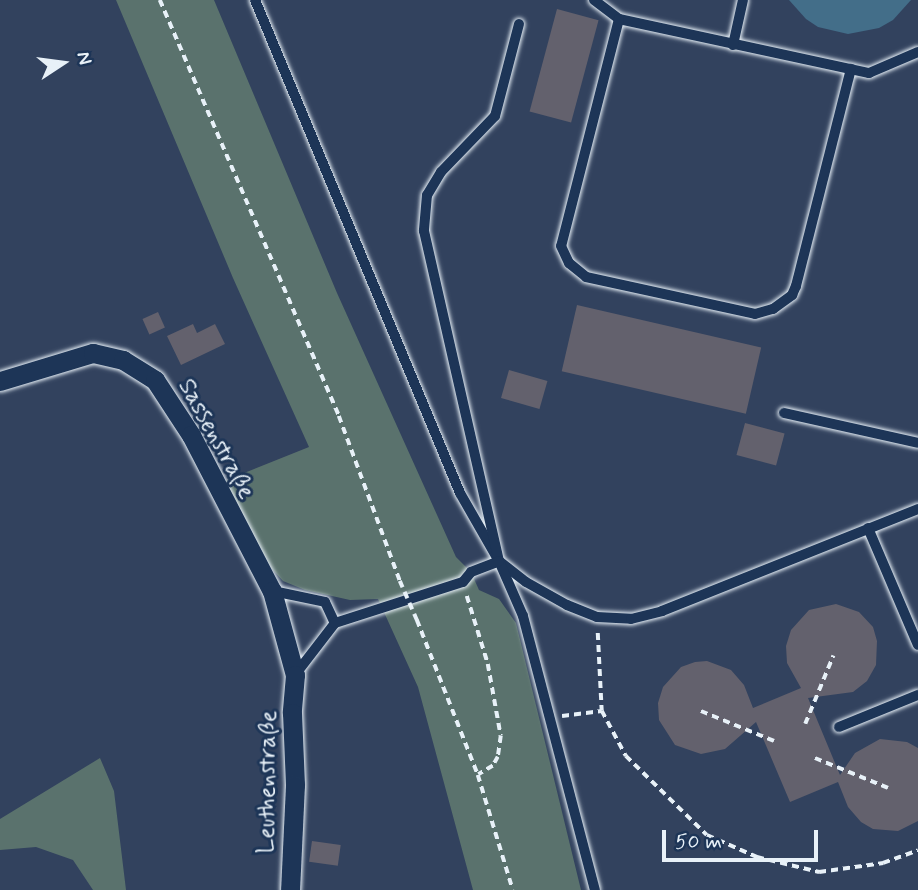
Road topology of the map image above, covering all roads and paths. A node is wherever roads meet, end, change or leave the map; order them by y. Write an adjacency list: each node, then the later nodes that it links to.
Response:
1 (160, 0): 31 (path, bridge)
2 (255, 0): 15 (lane)
3 (594, 0): 5 (lane)
4 (743, 0): 7 (lane)
5 (619, 19): 7 (lane); 9 (lane)
6 (519, 24): 15 (lane)
7 (733, 45): 9 (lane)
8 (918, 52): 9 (lane)
9 (851, 69)
10 (0, 381): 17 (street, Sassenstraße)
11 (784, 413): 12 (lane)
12 (918, 443)
13 (918, 509): 14 (lane)
14 (868, 528): 18 (lane); 20 (lane)
15 (499, 561): 16 (lane); 18 (lane); 26 (lane)
16 (463, 582): 19 (lane); 31 (path)
17 (272, 591): 19 (lane); 22 (street, Sassenstraße)
18 (597, 617): 24 (path)
19 (335, 624): 22 (lane)
20 (918, 645)
21 (833, 656): 27 (path)
22 (295, 675): 34 (street, Leuthenstraße)
23 (918, 695): 28 (lane)
24 (602, 711): 26 (path); 33 (path)
25 (701, 711): 29 (path)
26 (550, 717): 36 (lane)
27 (805, 724)
28 (839, 727)
29 (774, 741)
30 (815, 758): 32 (path)
31 (478, 775): 35 (path)
32 (888, 788)
33 (918, 850)
34 (290, 890)
35 (513, 890)
36 (595, 890)

